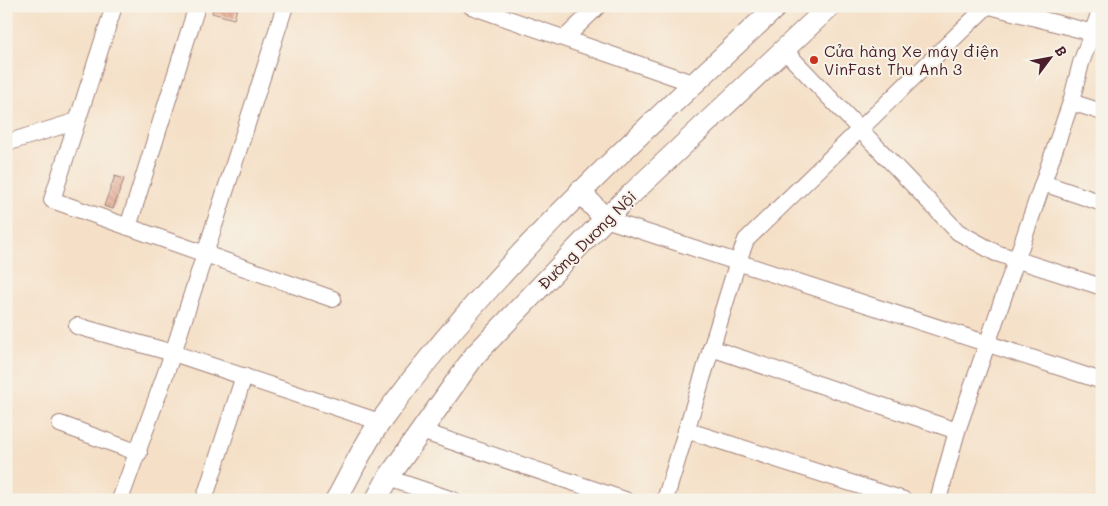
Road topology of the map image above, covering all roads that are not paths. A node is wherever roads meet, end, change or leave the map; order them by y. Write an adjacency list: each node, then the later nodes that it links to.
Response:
1 (114, 6): 16 (street)
2 (197, 6): 23 (street)
3 (285, 6): 24 (street)
4 (471, 6): 11 (street)
5 (598, 6): 11 (street)
6 (777, 6): 13 (main road)
7 (830, 6): 12 (main road, Đường Dương Nội)
8 (988, 6): 10 (street); 17 (street)
9 (1102, 6): 10 (street)
10 (1097, 34): 14 (street)
11 (565, 38): 13 (street)
12 (784, 50): 17 (street); 22 (main road, Đường Dương Nội)
13 (695, 84): 20 (main road)
14 (1071, 102): 15 (street); 19 (street)
15 (1102, 112)
16 (77, 121): 18 (street); 23 (street)
17 (860, 130): 25 (street); 26 (street)
18 (6, 143)
19 (1043, 183): 21 (street); 25 (street)
20 (580, 191): 22 (main road); 35 (main road)
21 (1102, 203)
22 (605, 219): 26 (street); 38 (main road, Đường Dương Nội)
23 (128, 227): 24 (street)
24 (205, 254): 28 (street); 32 (street)
25 (1017, 258): 27 (street); 30 (street)
26 (738, 261): 30 (street); 31 (street)
27 (1102, 287)
28 (333, 299)
29 (77, 326): 32 (street)
30 (987, 345): 34 (street); 39 (street)
31 (711, 348): 37 (street); 39 (street)
32 (173, 353): 33 (street); 40 (street)
33 (244, 376): 35 (street); 43 (street)
34 (1102, 381)
35 (380, 422): 44 (main road)
36 (60, 424): 40 (street)
37 (686, 430): 48 (street); 49 (street)
38 (421, 431): 41 (main road, Đường Dương Nội); 47 (street)
39 (957, 431): 50 (street)
40 (139, 453): 42 (street)
41 (388, 478): 45 (main road, Đường Dương Nội); 46 (street)
42 (120, 500)
43 (204, 500)
44 (336, 500)
45 (376, 500)
46 (452, 500)
47 (625, 500)
48 (665, 500)
49 (904, 500)
50 (938, 500)

